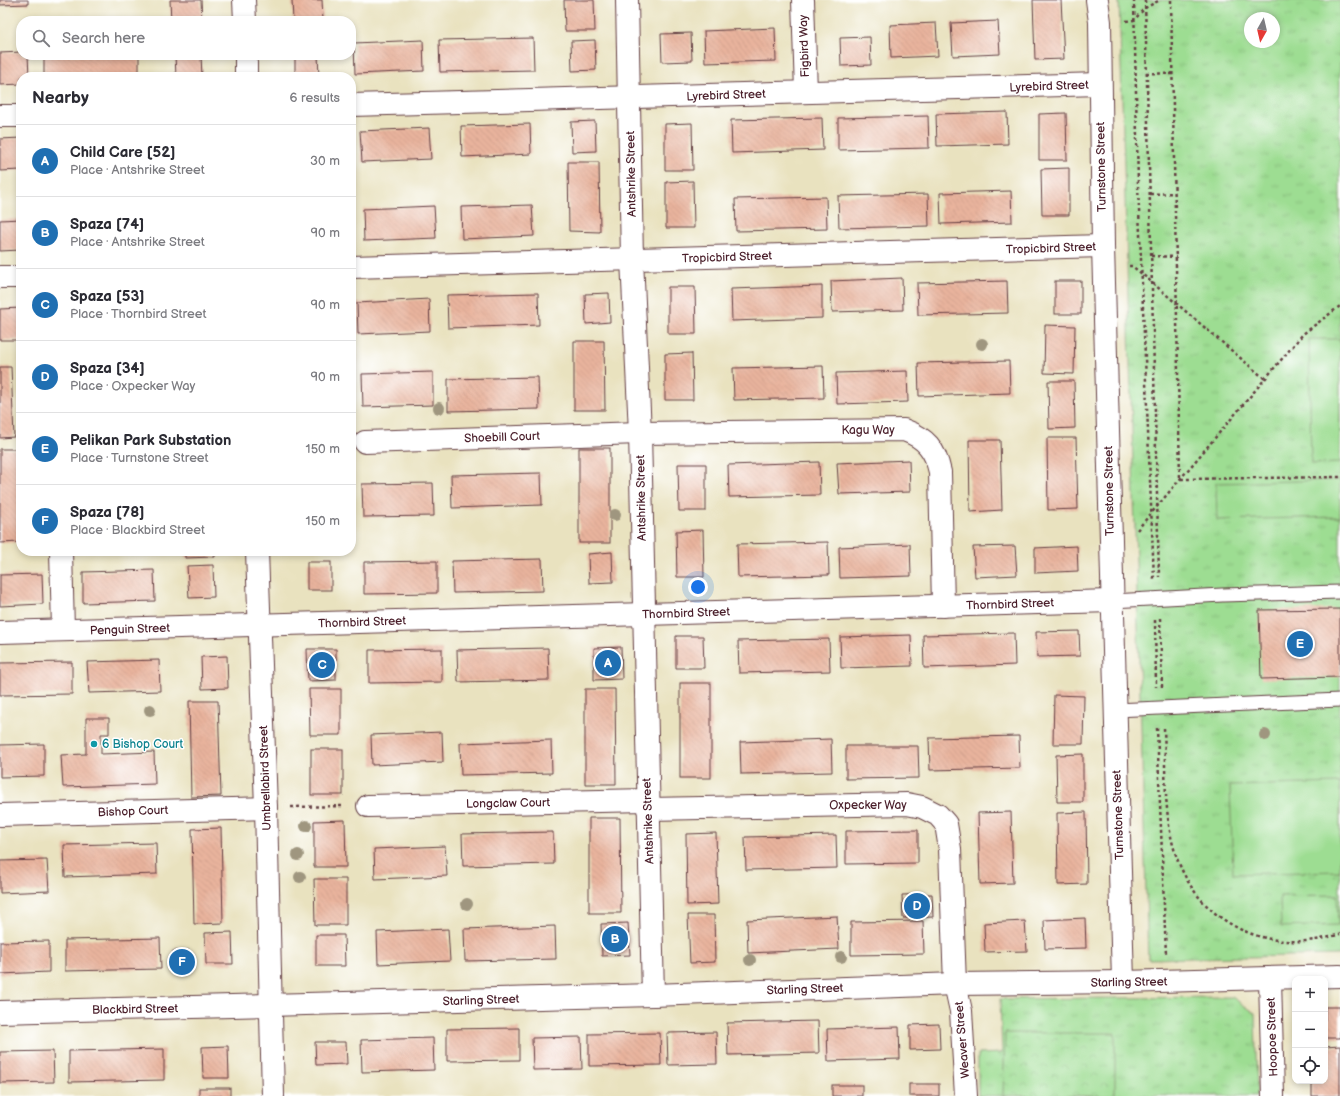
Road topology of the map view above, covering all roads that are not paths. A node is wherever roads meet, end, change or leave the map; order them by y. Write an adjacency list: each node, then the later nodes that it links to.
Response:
1 (244, 0): 5 (street)
2 (627, 0): 10 (street, Antshrike Street)
3 (803, 0): 9 (street, Figbird Way)
4 (1097, 0): 8 (street, Turnstone Street)
5 (245, 16)
6 (246, 60): 7 (street)
7 (246, 72)
8 (1100, 84): 9 (street, Lyrebird Street); 14 (street, Turnstone Street)
9 (806, 92): 10 (street, Lyrebird Street)
10 (630, 97): 11 (street, Lyrebird Street); 15 (street, Antshrike Street)
11 (356, 106)
12 (0, 116): 13 (street)
13 (16, 116)
14 (1103, 255): 15 (street, Tropicbird Street); 24 (street, Turnstone Street)
15 (632, 259): 16 (street, Tropicbird Street); 19 (street, Antshrike Street)
16 (356, 267)
17 (0, 277): 18 (street)
18 (16, 277)
19 (640, 433): 20 (street, Shoebill Court); 25 (street, Kagu Way); 26 (street, Antshrike Street)
20 (365, 442)
21 (61, 556): 28 (street)
22 (257, 556): 27 (street, Umbrellabird Street)
23 (1340, 592): 24 (lane)
24 (1112, 601): 25 (street, Thornbird Street); 31 (street, Turnstone Street)
25 (943, 606): 26 (street, Thornbird Street)
26 (643, 614): 27 (street, Thornbird Street); 32 (street, Antshrike Street)
27 (260, 625): 28 (street, Penguin Street); 34 (street, Umbrellabird Street)
28 (63, 630): 29 (street, Penguin Street)
29 (0, 632)
30 (1340, 700): 31 (lane)
31 (1115, 710): 38 (street, Turnstone Street)
32 (648, 805): 33 (street, Longclaw Court); 39 (street, Oxpecker Way); 40 (street, Antshrike Street)
33 (368, 806)
34 (266, 808): 35 (street, Bishop Court); 41 (street, Umbrellabird Street)
35 (0, 815)
36 (1340, 976): 37 (street, Starling Street)
37 (1270, 978): 38 (street, Starling Street); 45 (street, Hoopoe Street)
38 (1124, 982): 39 (street, Starling Street)
39 (955, 984): 40 (street, Starling Street); 44 (street, Weaver Street)
40 (653, 995): 41 (street, Starling Street)
41 (270, 1006): 42 (street, Blackbird Street); 43 (street, Umbrellabird Street)
42 (0, 1012)
43 (273, 1096)
44 (966, 1096)
45 (1273, 1096)

